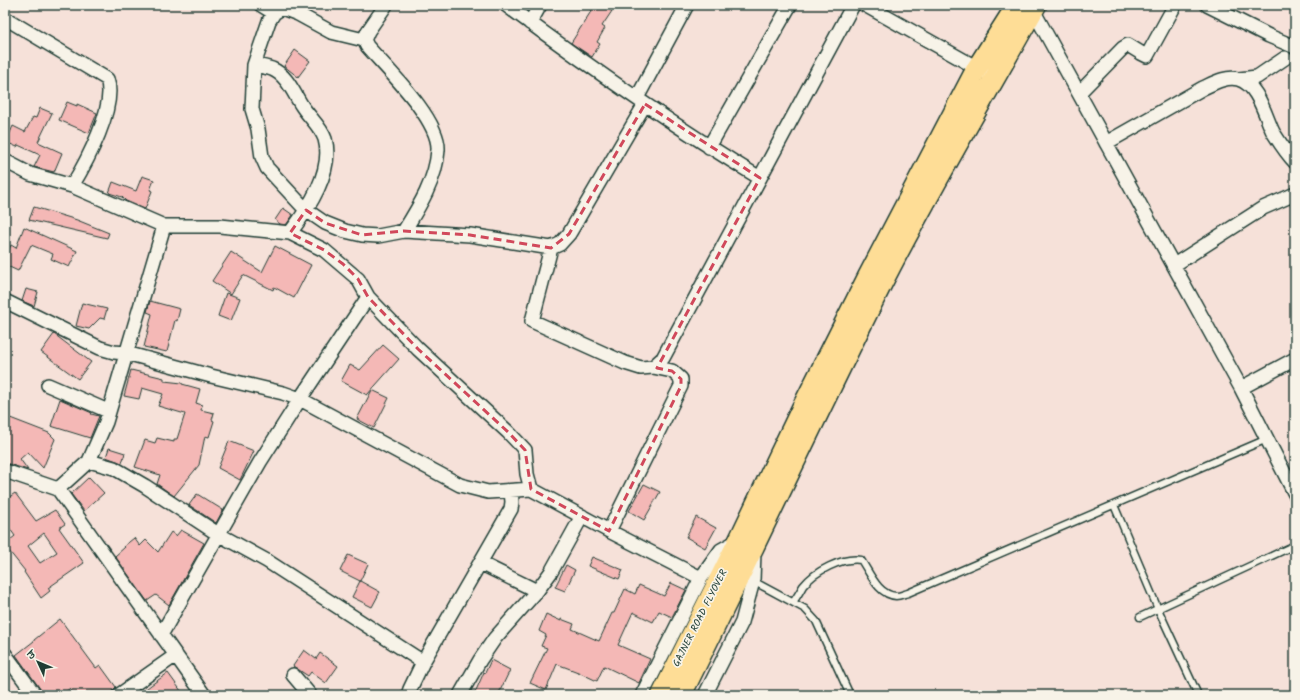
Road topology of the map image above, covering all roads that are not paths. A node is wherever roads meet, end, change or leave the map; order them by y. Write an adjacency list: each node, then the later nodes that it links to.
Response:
1 (261, 5): 13 (street)
2 (386, 5): 16 (street)
3 (506, 5): 15 (street)
4 (540, 5): 15 (street)
5 (687, 5): 24 (street)
6 (790, 5): 26 (street)
7 (853, 5): 29 (street)
8 (867, 5): 20 (street)
9 (1175, 5): 23 (street)
10 (1207, 5): 17 (street)
11 (1029, 6): 20 (main road); 21 (main road); 23 (street)
12 (301, 9): 13 (street); 16 (street)
13 (274, 12): 19 (street)
14 (5, 18): 30 (street)
15 (530, 23): 24 (street)
16 (364, 40): 34 (street)
17 (1295, 47)
18 (1285, 58): 22 (street)
19 (254, 65): 32 (street); 32 (street)
20 (977, 68): 21 (street); 58 (main road)
21 (995, 78): 58 (main road)
22 (1239, 79): 25 (street); 28 (street)
23 (1079, 93): 25 (street)
24 (641, 101): 26 (street); 36 (street)
25 (1106, 143): 37 (street)
26 (709, 147): 29 (street)
27 (5, 161): 30 (street)
28 (1295, 162)
29 (760, 178): 42 (street)
30 (72, 186): 33 (street)
31 (1295, 194): 37 (street)
32 (306, 210): 34 (street); 35 (street)
33 (164, 226): 35 (street); 40 (street)
34 (404, 231): 36 (street)
35 (290, 233): 38 (street)
36 (551, 248): 42 (street)
37 (1174, 265): 44 (street)
38 (368, 297): 45 (street); 51 (street)
39 (5, 301): 40 (street)
40 (126, 353): 45 (street); 46 (street)
41 (1295, 359): 44 (street)
42 (653, 367): 56 (street)
43 (48, 385): 46 (street)
44 (1241, 388): 47 (street)
45 (300, 399): 53 (street); 57 (street)
46 (108, 411): 48 (street)
47 (1267, 439): 52 (street); 54 (lane)
48 (89, 461): 50 (street); 57 (street)
49 (5, 471): 50 (street)
50 (58, 489): 67 (street)
51 (531, 489): 53 (street); 55 (street)
52 (1294, 489)
53 (511, 491): 60 (street)
54 (1114, 505): 64 (lane); 65 (lane)
55 (582, 516): 56 (street); 63 (street)
56 (609, 531): 62 (street)
57 (218, 534): 67 (street); 70 (street)
58 (746, 544): 61 (main road, GAJNER ROAD FLYOVER); 62 (street)
59 (1295, 545): 65 (lane)
60 (480, 563): 63 (street); 70 (street)
61 (740, 575): 64 (lane); 79 (main road, GAJNER ROAD FLYOVER); 80 (main road, GAJNER ROAD FLYOVER); 81 (street)
62 (701, 578): 78 (street)
63 (537, 591): 77 (street)
64 (794, 602): 82 (lane)
65 (1158, 609): 66 (lane); 83 (lane)
66 (1140, 617)
67 (161, 635): 69 (street)
68 (5, 654): 72 (street)
69 (176, 655): 73 (street); 74 (street)
70 (423, 662): 76 (street)
71 (293, 675): 75 (street)
72 (35, 695)
73 (119, 695)
74 (204, 695)
75 (310, 695)
76 (408, 695)
77 (460, 695)
78 (642, 695)
79 (662, 695)
80 (681, 695)
81 (705, 695)
82 (850, 695)
83 (1198, 695)

